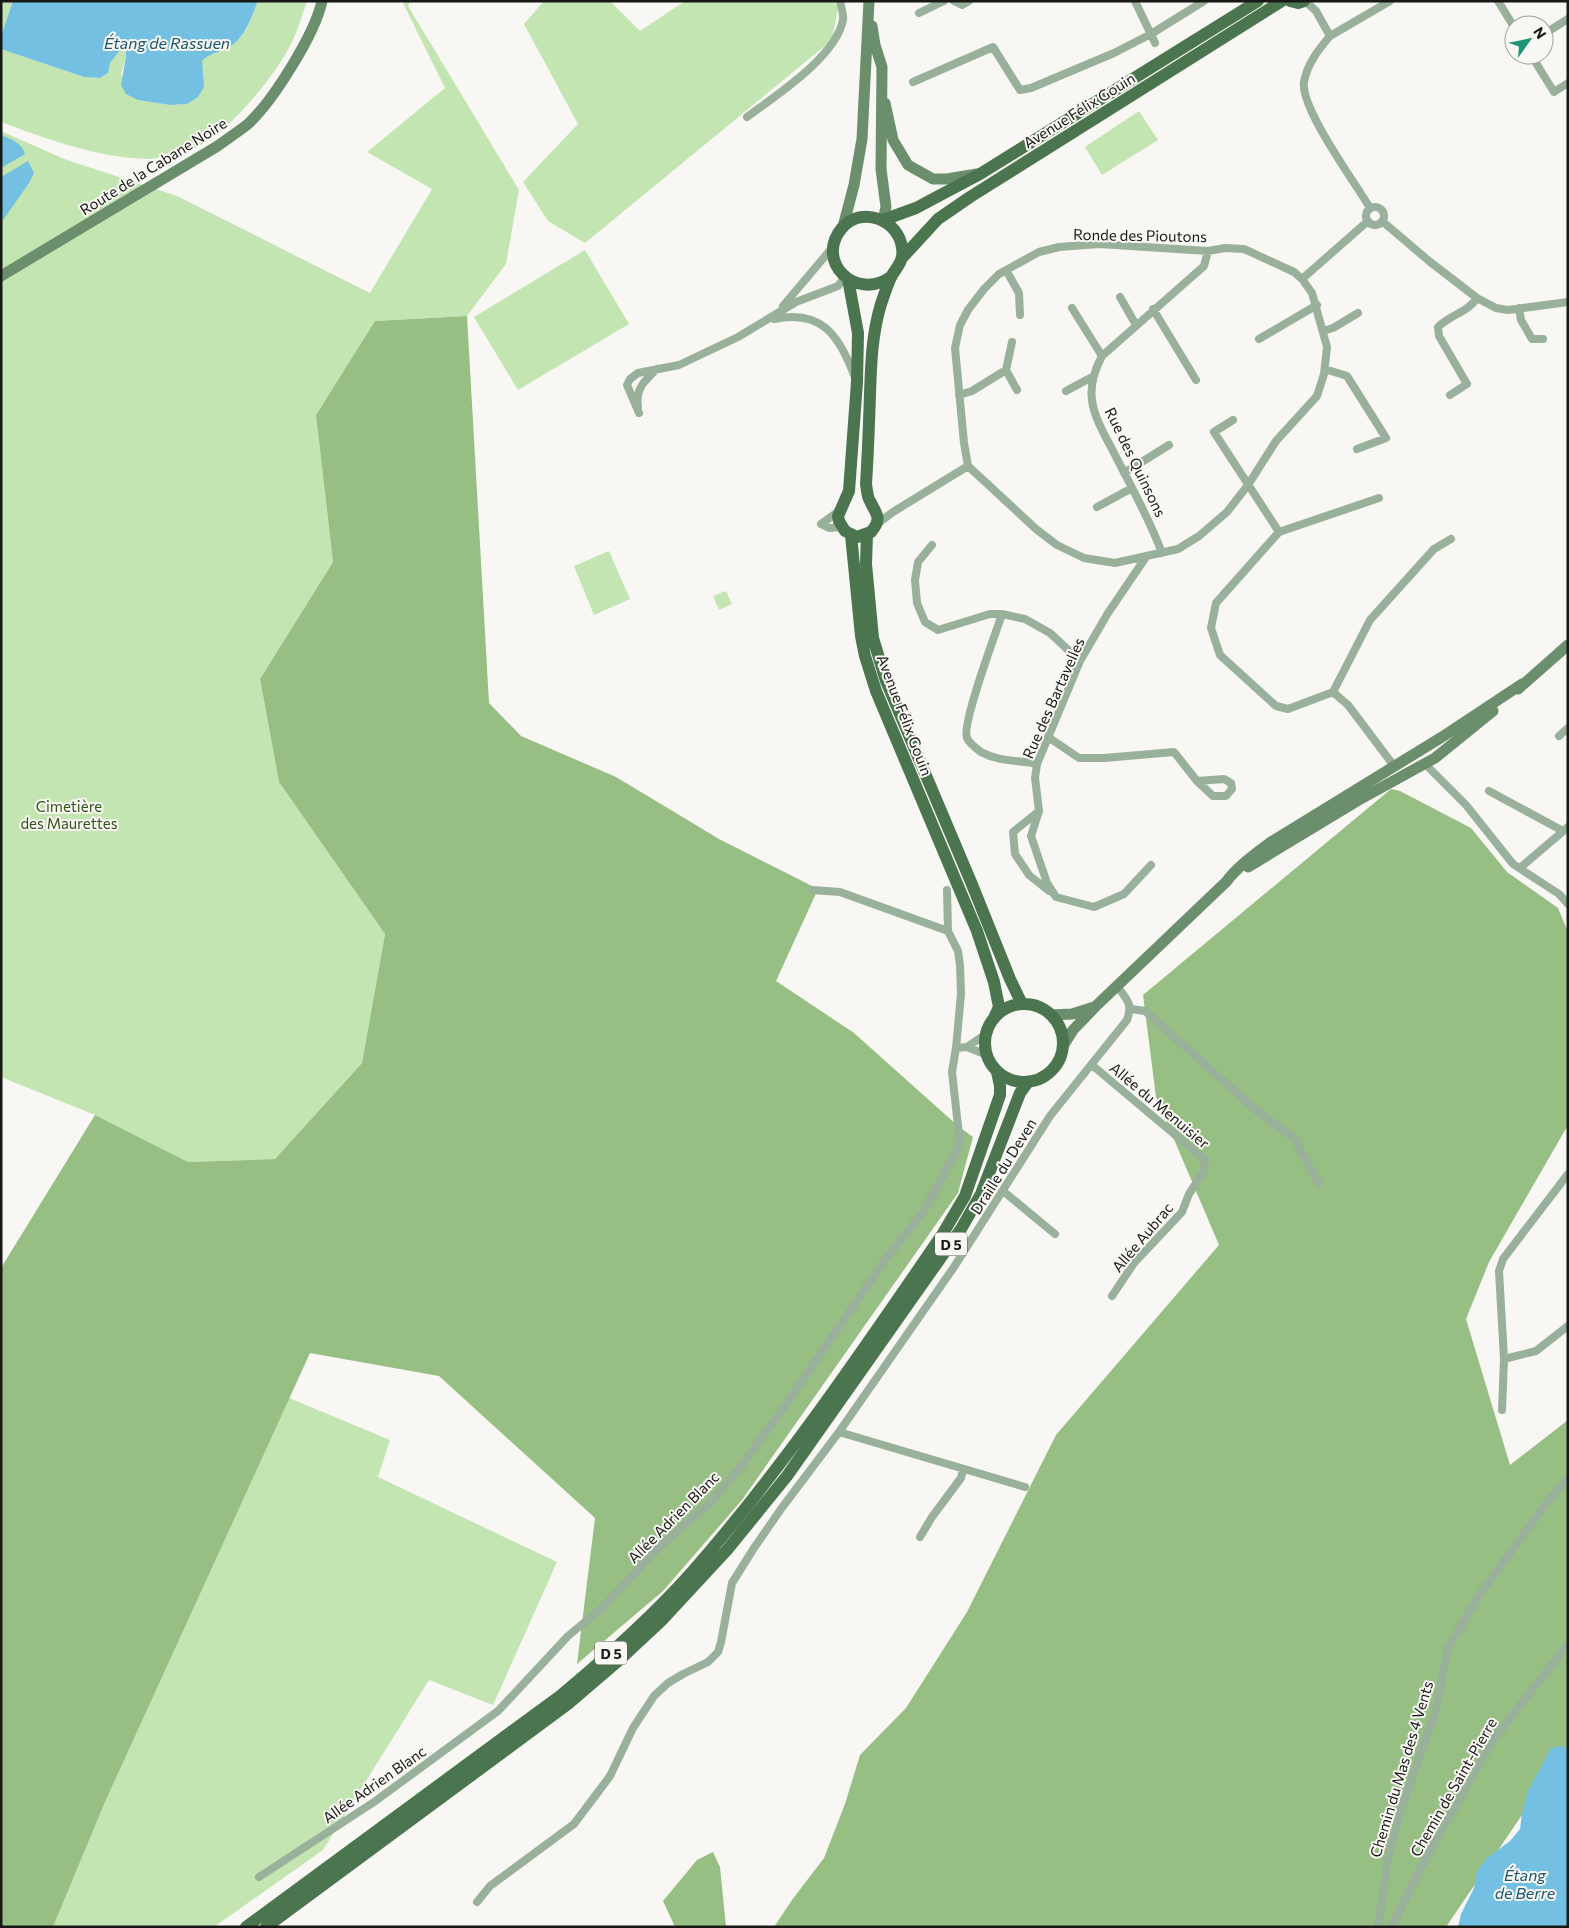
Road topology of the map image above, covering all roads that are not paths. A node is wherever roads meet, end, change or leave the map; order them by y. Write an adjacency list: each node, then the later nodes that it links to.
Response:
1 (322, 1): 39 (main road, Route de la Cabane Noire)
2 (840, 1): 28 (street)
3 (944, 1): 17 (street)
4 (954, 1): 5 (street)
5 (969, 1)
6 (1135, 1): 21 (street)
7 (1204, 1): 21 (street)
8 (1258, 1): 29 (main road, Avenue Félix Gouin)
9 (1282, 1): 37 (main road, Avenue Félix Gouin)
10 (1290, 1): 11 (main road)
11 (1305, 1): 16 (street)
12 (1315, 1): 16 (street)
13 (1390, 1): 22 (street)
14 (1498, 1): 18 (street)
15 (869, 6): 27 (main road); 34 (main road)
16 (1316, 11): 22 (street)
17 (919, 13)
18 (1507, 15)
19 (1568, 19): 20 (street)
20 (1554, 28)
21 (1151, 34): 23 (street); 25 (street)
22 (1330, 36): 30 (street)
23 (1155, 43)
24 (1537, 65): 26 (street)
25 (913, 82)
26 (1568, 83)
27 (882, 90): 29 (main road); 31 (main road)
28 (747, 117)
29 (980, 174): 31 (main road, Avenue Félix Gouin)
30 (1370, 208): 32 (street); 33 (street)
31 (883, 220): 34 (main road, Avenue Félix Gouin); 37 (main road)
32 (1368, 221): 33 (street); 42 (street)
33 (1382, 222): 44 (street)
34 (843, 227): 35 (main road)
35 (834, 247): 41 (main road); 52 (street)
36 (1208, 251): 38 (street, Ronde des Pioutons); 42 (street, Ronde des Pioutons); 49 (street, Rue des Quinsons)
37 (902, 258): 40 (main road, Avenue Félix Gouin)
38 (1006, 270): 51 (street); 67 (street, Ronde des Pioutons)
39 (1, 276)
40 (892, 276): 41 (main road); 77 (main road, Avenue Félix Gouin)
41 (847, 278): 52 (street); 64 (main road)
42 (1302, 279): 46 (street, Ronde des Pioutons)
43 (1120, 297): 53 (street)
44 (1477, 298): 48 (street); 68 (street)
45 (1568, 302): 48 (street)
46 (1317, 305): 54 (street, Ronde des Pioutons); 55 (street)
47 (1072, 308): 58 (street)
48 (1519, 308): 56 (street)
49 (1153, 309): 53 (street, Rue des Quinsons); 63 (street)
50 (1358, 313): 54 (street)
51 (1020, 315)
52 (769, 320): 59 (street); 64 (street)
53 (1136, 325): 58 (street, Rue des Quinsons)
54 (1323, 331): 60 (street, Ronde des Pioutons)
55 (1258, 339)
56 (1543, 339)
57 (1012, 342): 61 (street)
58 (1102, 356): 62 (street, Rue des Quinsons)
59 (657, 369): 59 (street)
60 (1325, 369): 71 (street); 74 (street, Ronde des Pioutons)
61 (1006, 370): 65 (street); 67 (street)
62 (1094, 376): 66 (street); 73 (street, Rue des Quinsons)
63 (1196, 380)
64 (857, 382): 78 (main road)
65 (1017, 390)
66 (1066, 391)
67 (959, 394): 72 (street, Ronde des Pioutons)
68 (1450, 395)
69 (1233, 420): 74 (street)
70 (1169, 445): 73 (street)
71 (1358, 449)
72 (968, 466): 80 (street); 88 (street, Ronde des Pioutons)
73 (1124, 473): 75 (street, Rue des Quinsons)
74 (1248, 485): 83 (street); 87 (street, Ronde des Pioutons)
75 (1132, 488): 79 (street); 87 (street, Rue des Quinsons)
76 (1379, 498): 83 (street)
77 (873, 506): 78 (main road); 80 (street); 82 (main road, Avenue Félix Gouin)
78 (842, 507): 81 (main road); 81 (street)
79 (1097, 507)
80 (892, 512): 82 (street)
81 (841, 527): 84 (main road)
82 (871, 529): 84 (main road); 115 (main road, Avenue Félix Gouin)
83 (1279, 532): 93 (street)
84 (851, 535): 119 (main road, Avenue Félix Gouin)
85 (1451, 539): 93 (street)
86 (932, 545): 89 (street)
87 (1162, 553): 88 (street, Ronde des Pioutons)
88 (1146, 556): 91 (street, Rue des Bartavelles)
89 (1002, 614): 91 (street); 99 (street)
90 (1568, 645): 92 (main road)
91 (1080, 661): 96 (street, Rue des Bartavelles)
92 (1522, 684): 97 (main road); 98 (main road)
93 (1333, 692): 100 (street)
94 (1568, 728): 95 (street)
95 (1559, 736)
96 (1048, 737): 99 (street, Rue des Bartavelles); 102 (street)
97 (1428, 746): 98 (main road); 100 (main road)
98 (1430, 761): 101 (main road); 107 (street)
99 (1037, 764): 104 (street, Rue des Bartavelles)
100 (1393, 767): 101 (main road); 108 (main road)
101 (1400, 777): 108 (main road)
102 (1197, 781)
103 (1489, 791): 105 (street)
104 (1039, 811): 111 (street, Rue des Bartavelles); 111 (street)
105 (1566, 829): 107 (street)
106 (1151, 865): 111 (street)
107 (1520, 868): 112 (street)
108 (1226, 882): 114 (main road)
109 (812, 890): 113 (street)
110 (947, 890): 113 (street)
111 (1052, 893)
112 (1568, 904)
113 (948, 931): 123 (street, Allée Adrien Blanc)
114 (1117, 986): 116 (main road); 117 (street)
115 (1022, 1004): 118 (main road); 119 (main road)
116 (1097, 1005): 118 (main road); 121 (main road)
117 (1131, 1009): 125 (street, Draille du Deven); 129 (street)
118 (1050, 1014): 121 (main road)
119 (994, 1018): 120 (main road)
120 (986, 1034): 122 (street); 124 (main road)
121 (1063, 1046): 127 (main road)
122 (967, 1047): 123 (street); 124 (street)
123 (956, 1048): 143 (street, Allée Adrien Blanc)
124 (987, 1055): 126 (main road)
125 (1092, 1064): 130 (street, Draille du Deven); 131 (street, Allée du Menuisier)
126 (997, 1072): 127 (main road); 145 (main road, D 5)
127 (1028, 1082): 146 (main road, D 5)
128 (1568, 1174): 135 (street)
129 (1318, 1183)
130 (1003, 1191): 132 (street); 137 (street, Draille du Deven)
131 (1189, 1194): 133 (street, Allée Aubrac)
132 (1055, 1234)
133 (1112, 1296)
134 (1568, 1326): 135 (street)
135 (1504, 1359): 136 (street)
136 (1502, 1410)
137 (839, 1432): 138 (street); 144 (street, Draille du Deven)
138 (963, 1470): 140 (street); 141 (street)
139 (1568, 1478): 147 (street, Chemin du Mas des 4 Vents)
140 (1025, 1487)
141 (920, 1537)
142 (1568, 1644): 148 (street, Chemin de Saint-Pierre)
143 (259, 1877)
144 (477, 1902)
145 (246, 1927)
146 (266, 1927)
147 (1378, 1927)
148 (1392, 1927)

